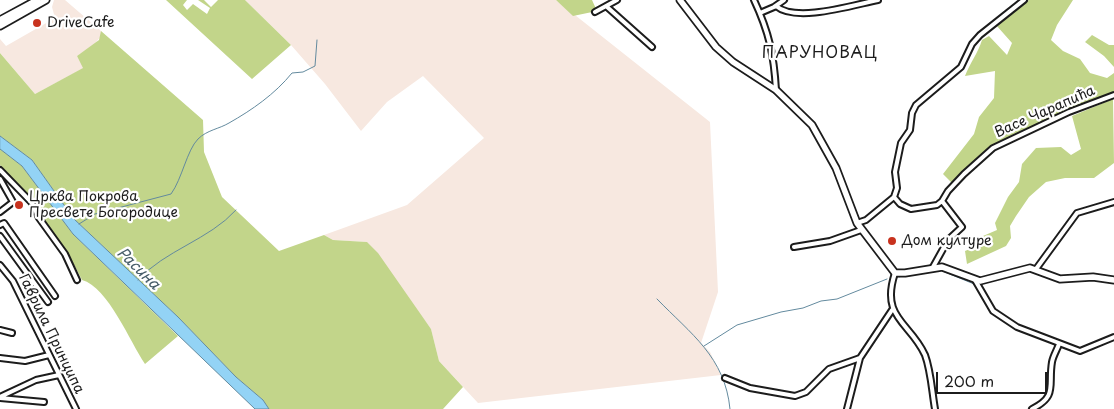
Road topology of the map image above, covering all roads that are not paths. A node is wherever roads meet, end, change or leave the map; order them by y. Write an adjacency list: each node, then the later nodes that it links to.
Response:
1 (37, 0): 13 (street)
2 (46, 0): 14 (street)
3 (617, 0): 9 (street)
4 (680, 0): 17 (street)
5 (754, 0): 12 (street)
6 (784, 0): 10 (street)
7 (878, 0): 10 (street)
8 (1024, 0): 22 (street)
9 (606, 6): 11 (street); 15 (street)
10 (776, 6): 12 (street)
11 (595, 12)
12 (760, 13): 16 (street)
13 (0, 20)
14 (0, 26)
15 (652, 48)
16 (775, 76): 17 (street); 18 (street)
17 (765, 82): 18 (street)
18 (776, 90): 26 (street)
19 (1114, 95): 23 (street, Васе Чарапића)
20 (0, 170): 37 (street)
21 (0, 179): 25 (street)
22 (894, 197): 23 (street); 26 (street)
23 (942, 201): 32 (street)
24 (1114, 202): 33 (street)
25 (0, 212)
26 (857, 223): 28 (street)
27 (0, 225): 40 (street)
28 (861, 230): 30 (street); 35 (street)
29 (0, 236): 41 (street)
30 (794, 247)
31 (0, 265): 34 (street, Гаврила Принципа)
32 (933, 267): 35 (street); 38 (street)
33 (1036, 269): 38 (street); 39 (street)
34 (5, 270): 36 (street, Гаврила Принципа); 47 (street, Гаврила Принципа)
35 (895, 272): 42 (street)
36 (0, 274)
37 (77, 280)
38 (975, 280): 46 (street)
39 (1114, 280)
40 (56, 296)
41 (48, 302)
42 (892, 310): 49 (street); 56 (street)
43 (0, 330): 44 (street)
44 (12, 333)
45 (1114, 337): 46 (street)
46 (1059, 344): 57 (street)
47 (49, 355): 48 (street); 50 (street, Гаврила Принципа)
48 (0, 358)
49 (860, 358): 51 (street); 55 (street)
50 (59, 374): 52 (street); 54 (street, Гаврила Принципа)
51 (725, 378)
52 (0, 398): 53 (street)
53 (44, 402)
54 (76, 409)
55 (847, 409)
56 (935, 409)
57 (1032, 409)

